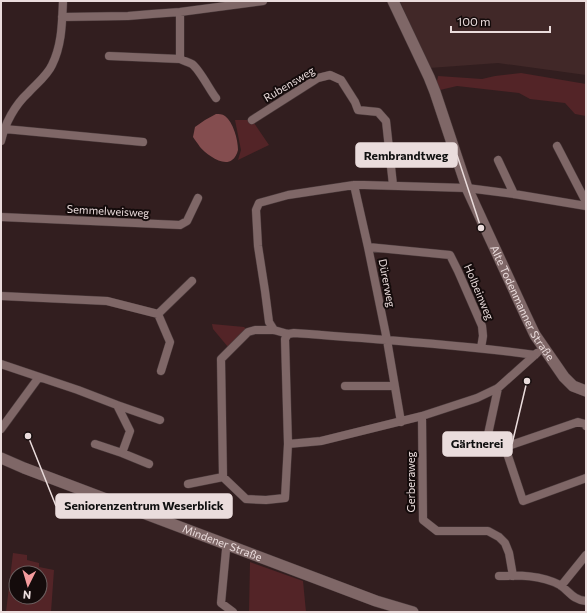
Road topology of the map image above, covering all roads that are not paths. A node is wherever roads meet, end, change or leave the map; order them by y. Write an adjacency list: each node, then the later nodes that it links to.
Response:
1 (63, 1): 5 (street)
2 (263, 1): 4 (street)
3 (393, 1): 19 (street, Alte Todenmanner Straße)
4 (180, 12): 5 (street); 7 (street)
5 (62, 17): 10 (street)
6 (109, 56): 7 (street)
7 (180, 59): 8 (street)
8 (216, 98)
9 (252, 120): 14 (street, Rubensweg)
10 (5, 129): 11 (street); 12 (street)
11 (1, 141)
12 (143, 142)
13 (557, 146): 22 (street)
14 (389, 148): 15 (street); 18 (street, Rubensweg)
15 (423, 148)
16 (498, 160): 20 (street)
17 (354, 185): 18 (street); 25 (street, Dürerweg); 29 (street)
18 (393, 186): 19 (street)
19 (467, 188): 20 (street); 35 (street, Alte Todenmanner Straße)
20 (514, 194): 23 (street)
21 (198, 198): 24 (street, Semmelweisweg)
22 (586, 202)
23 (586, 206)
24 (1, 217)
25 (368, 248): 33 (street, Dürerweg); 34 (street, Holbeinweg)
26 (192, 281): 28 (street)
27 (1, 296): 28 (street)
28 (158, 314): 38 (street)
29 (269, 322): 30 (street); 31 (street)
30 (264, 330): 31 (street); 56 (street)
31 (274, 330): 32 (street)
32 (288, 334): 33 (street); 51 (street)
33 (387, 340): 34 (street); 41 (street, Dürerweg)
34 (481, 348): 36 (street)
35 (544, 348): 36 (street); 43 (street, Alte Todenmanner Straße)
36 (535, 355): 42 (street)
37 (1, 364): 39 (street)
38 (161, 371)
39 (39, 377): 44 (street); 49 (street)
40 (345, 386): 41 (street)
41 (394, 386): 47 (street, Dürerweg)
42 (498, 388): 45 (street); 52 (street)
43 (586, 391)
44 (117, 405): 46 (street); 53 (street)
45 (422, 416): 47 (street); 62 (street, Gerberaweg)
46 (160, 420)
47 (401, 422): 51 (street)
48 (586, 426): 52 (street)
49 (1, 429)
50 (95, 444): 53 (street)
51 (288, 444): 56 (street)
52 (505, 447): 57 (street)
53 (122, 453): 55 (street)
54 (1, 458): 59 (street, Mindener Straße)
55 (150, 464)
56 (223, 477): 58 (street)
57 (586, 478)
58 (188, 484)
59 (228, 545): 65 (street); 66 (street, Mindener Straße)
60 (586, 555): 63 (street)
61 (498, 576): 62 (street)
62 (513, 576): 63 (street)
63 (561, 586): 64 (street)
64 (586, 601)
65 (233, 612)
66 (413, 612)

